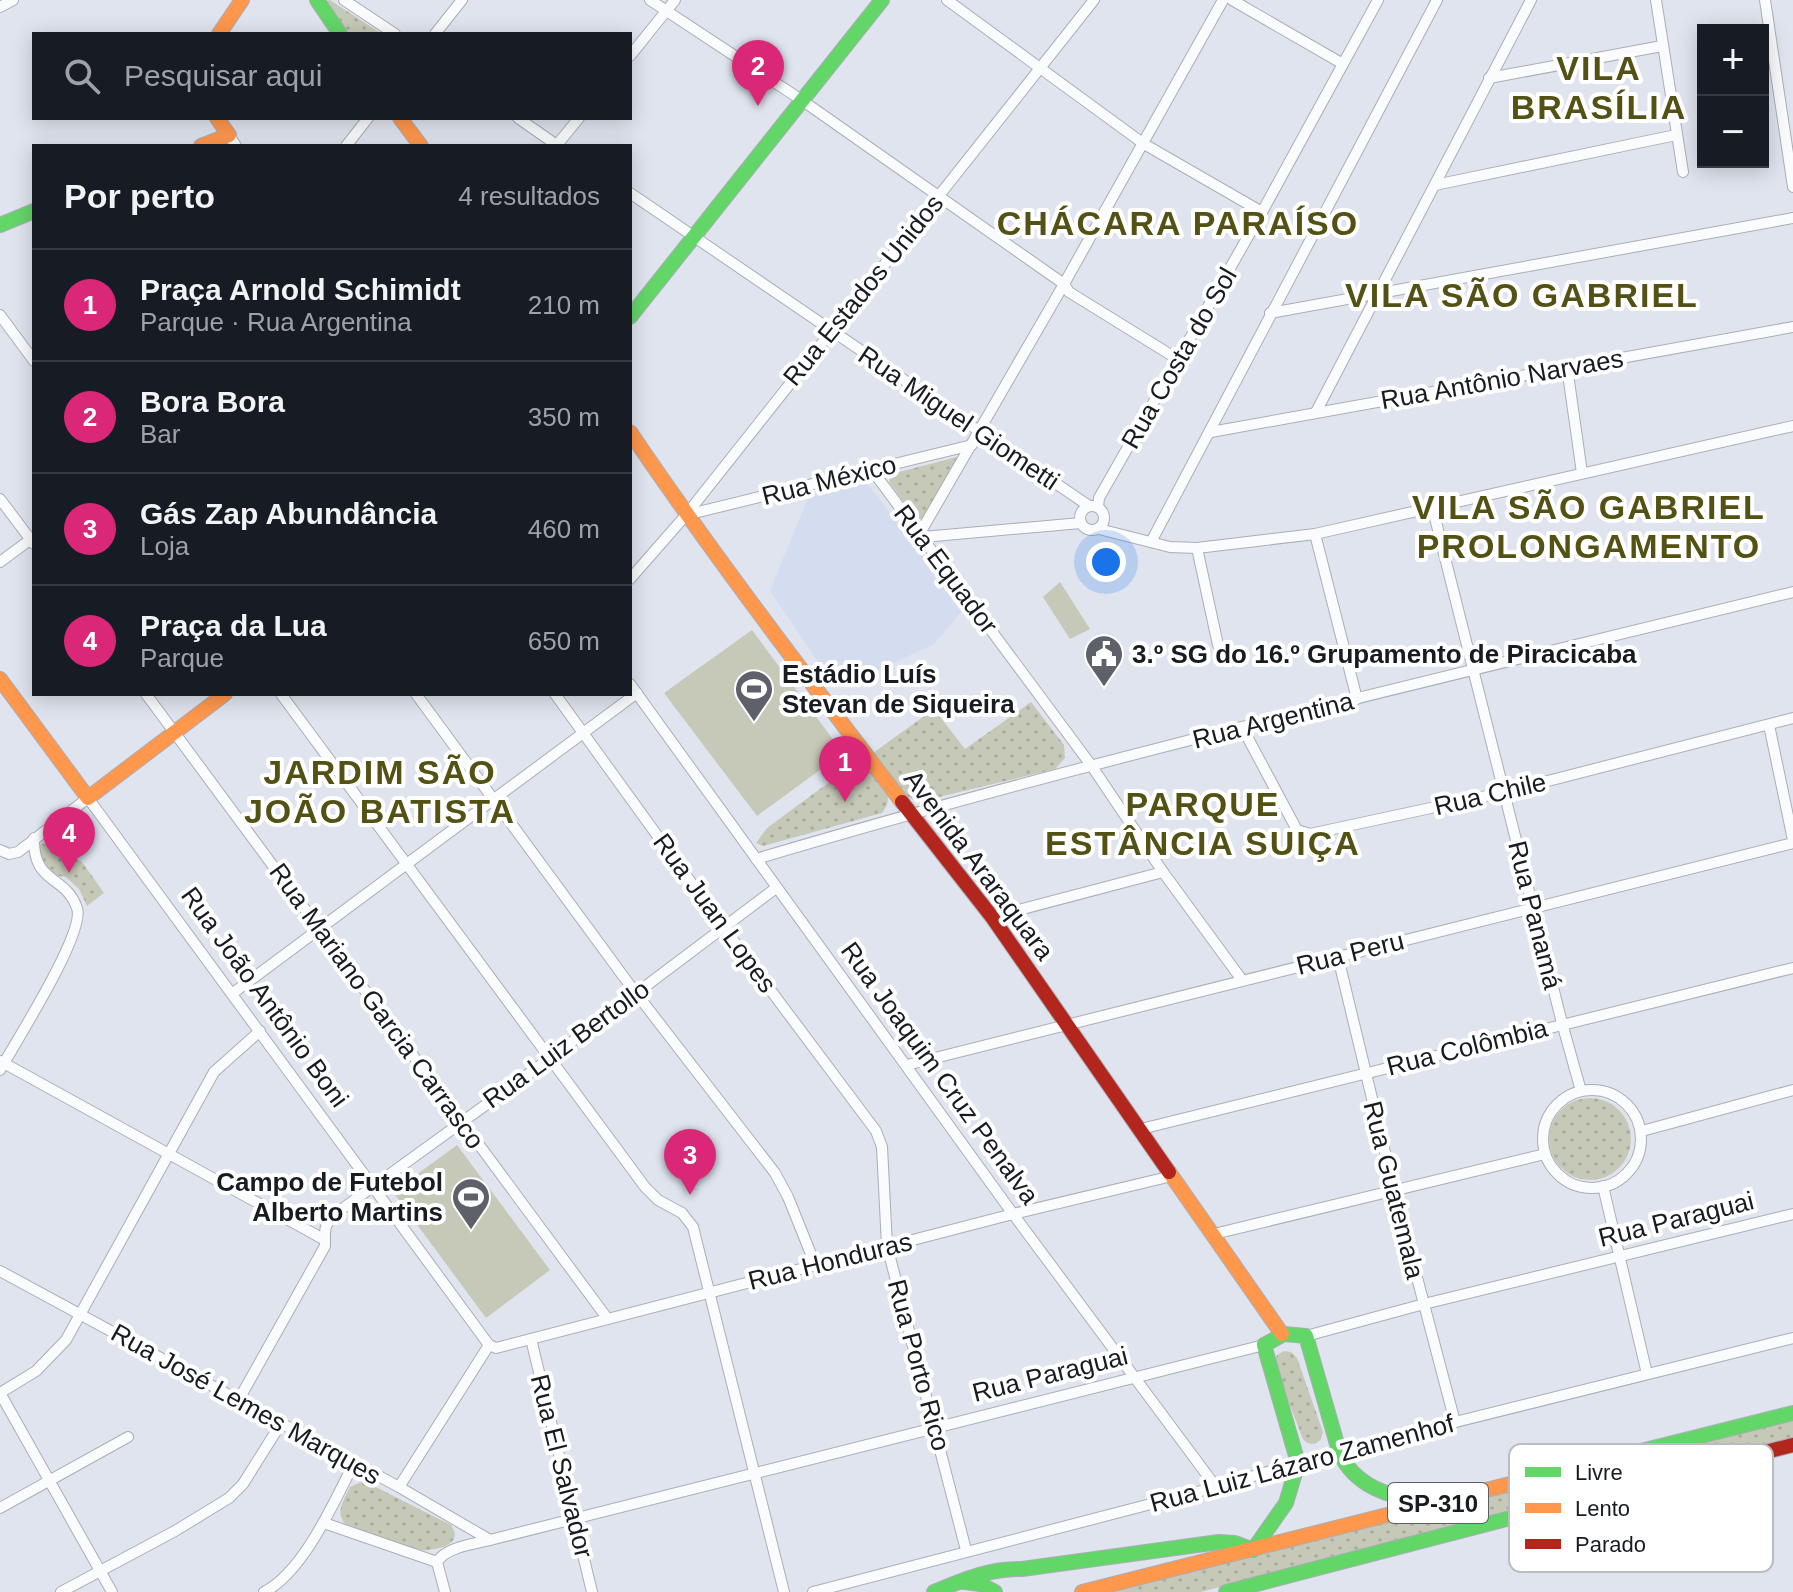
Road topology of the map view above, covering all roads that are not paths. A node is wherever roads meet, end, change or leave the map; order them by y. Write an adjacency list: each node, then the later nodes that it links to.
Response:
1 (13, 0): 18 (street)
2 (242, 0): 20 (main road)
3 (317, 0): 21 (main road)
4 (344, 0): 22 (street)
5 (462, 0): 23 (street)
6 (650, 0): 19 (street)
7 (675, 0): 19 (street)
8 (882, 0): 29 (main road)
9 (947, 0): 27 (street)
10 (1094, 0): 27 (street, Rua Estados Unidos)
11 (1223, 0): 41 (street)
12 (1232, 0): 26 (street)
13 (1378, 0): 26 (street, Rua Costa do Sol)
14 (1437, 0): 54 (street)
15 (1531, 0): 28 (street)
16 (1656, 0): 24 (street)
17 (1765, 0): 44 (street)
18 (0, 7)
19 (667, 11): 25 (street); 29 (street)
20 (220, 32)
21 (339, 32)
22 (392, 32)
23 (437, 32)
24 (1662, 46): 28 (street); 35 (street)
25 (632, 54)
26 (1343, 64): 48 (street, Rua Costa do Sol)
27 (1039, 69): 41 (street); 46 (street, Rua Estados Unidos)
28 (1489, 78): 43 (street)
29 (803, 101): 46 (street); 51 (main road)
30 (218, 120): 36 (main road)
31 (366, 120): 37 (street)
32 (402, 120): 38 (main road)
33 (521, 120): 39 (street)
34 (577, 120): 40 (street)
35 (1676, 135): 42 (street); 43 (street)
36 (233, 141)
37 (348, 144)
38 (420, 144)
39 (554, 144)
40 (559, 144)
41 (1144, 144): 48 (street); 52 (street)
42 (1683, 172)
43 (1435, 185): 53 (street)
44 (1793, 187)
45 (632, 194): 51 (street, Rua Miguel Giometti)
46 (938, 198): 52 (street); 58 (street, Rua Estados Unidos)
47 (32, 212): 50 (main road)
48 (1262, 212): 60 (street, Rua Costa do Sol)
49 (1793, 218): 53 (street)
50 (1, 222)
51 (694, 236): 55 (main road); 58 (street, Rua Miguel Giometti)
52 (1064, 284): 60 (street); 64 (street)
53 (1375, 296): 54 (street); 62 (street)
54 (1270, 313): 65 (street)
55 (632, 314)
56 (0, 315): 59 (street)
57 (1793, 327): 61 (street, Rua Antônio Narvaes)
58 (830, 330): 64 (street, Rua Miguel Giometti); 73 (street, Rua Estados Unidos)
59 (32, 358)
60 (1179, 360): 72 (street, Rua Costa do Sol)
61 (1567, 367): 62 (street, Rua Antônio Narvaes); 69 (street)
62 (1316, 412): 65 (street, Rua Antônio Narvaes)
63 (1793, 426): 69 (street, Rua Miguel Giometti)
64 (981, 431): 67 (street); 72 (street, Rua Miguel Giometti)
65 (1211, 432): 81 (street)
66 (632, 435): 73 (main road, Avenida Araraquara)
67 (972, 445): 68 (street, Rua México); 77 (street)
68 (872, 470): 73 (street, Rua México); 77 (street, Rua Equador)
69 (1582, 473): 71 (street, Rua Miguel Giometti)
70 (0, 499): 79 (street)
71 (1432, 506): 76 (street, Rua Miguel Giometti); 87 (street, Rua Panamá)
72 (1097, 509): 74 (street); 75 (street); 78 (street, Rua Miguel Giometti)
73 (686, 515): 84 (street, Rua Estados Unidos); 106 (main road, Avenida Araraquara)
74 (1081, 523): 75 (street); 77 (street)
75 (1099, 529): 78 (street, Rua Miguel Giometti)
76 (1315, 534): 82 (street, Rua Miguel Giometti); 96 (street)
77 (921, 535): 102 (street, Rua Equador)
78 (1132, 537): 81 (street, Rua Miguel Giometti)
79 (32, 539)
80 (32, 541): 83 (street)
81 (1151, 542): 82 (street, Rua Miguel Giometti)
82 (1197, 548): 86 (street)
83 (0, 562)
84 (632, 577)
85 (1793, 592): 87 (street, Rua Argentina)
86 (1218, 645)
87 (1473, 671): 96 (street, Rua Argentina); 103 (street, Rua Panamá)
88 (0, 679): 104 (main road, Rua João Antônio Boni)
89 (634, 688): 110 (street, Rua Joaquim Cruz Penalva)
90 (147, 696): 100 (street, Rua Mariano Garcia Carrasco)
91 (222, 696): 100 (main road)
92 (282, 696): 111 (street)
93 (417, 696): 105 (street)
94 (556, 696): 101 (street, Rua Juan Lopes)
95 (625, 696): 101 (street)
96 (1357, 699): 99 (street, Rua Argentina)
97 (1793, 718): 98 (street, Rua Chile)
98 (1769, 725): 103 (street, Rua Chile); 108 (street)
99 (1243, 729): 102 (street, Rua Argentina); 103 (street, Rua Chile)
100 (174, 732): 104 (main road); 116 (street, Rua Mariano Garcia Carrasco)
101 (583, 732): 105 (street); 117 (street, Rua Juan Lopes)
102 (1091, 765): 106 (street, Rua Argentina); 112 (street, Rua Equador)
103 (1505, 792): 114 (street, Rua Panamá)
104 (88, 798): 107 (street); 121 (street, Rua João Antônio Boni)
105 (494, 799): 111 (street); 122 (street)
106 (910, 813): 110 (street, Rua Argentina); 115 (main road, Avenida Araraquara)
107 (34, 838): 109 (street); 127 (street)
108 (1793, 842): 114 (street, Rua Peru)
109 (0, 850)
110 (756, 859): 113 (street, Rua Joaquim Cruz Penalva)
111 (406, 864): 116 (street); 126 (street)
112 (1163, 872): 115 (street); 120 (street, Rua Equador)
113 (776, 888): 117 (street, Rua Luiz Bertollo); 128 (street, Rua Joaquim Cruz Penalva)
114 (1532, 907): 118 (street, Rua Peru); 123 (street, Rua Panamá)
115 (992, 917): 124 (main road, Avenida Araraquara)
116 (321, 928): 121 (street); 132 (street, Rua Mariano Garcia Carrasco)
117 (724, 928): 122 (street, Rua Luiz Bertollo); 134 (street, Rua Juan Lopes)
118 (1338, 957): 120 (street, Rua Peru); 129 (street, Rua Guatemala)
119 (1793, 968): 123 (street, Rua Colômbia)
120 (1242, 980): 124 (street, Rua Peru)
121 (233, 993): 125 (street, Rua João Antônio Boni)
122 (636, 993): 126 (street, Rua Luiz Bertollo); 148 (street)
123 (1562, 1023): 129 (street, Rua Colômbia); 131 (street, Rua Panamá)
124 (1069, 1024): 128 (street, Rua Peru); 133 (main road, Avenida Araraquara)
125 (260, 1031): 136 (street); 139 (street, Rua João Antônio Boni)
126 (549, 1059): 132 (street, Rua Luiz Bertollo); 150 (street)
127 (1, 1065): 136 (street)
128 (907, 1065): 142 (street, Rua Joaquim Cruz Penalva)
129 (1365, 1073): 133 (street, Rua Colômbia); 141 (street, Rua Guatemala)
130 (1793, 1090): 135 (street)
131 (1581, 1091): 135 (street); 137 (street)
132 (461, 1122): 139 (street, Rua Luiz Bertollo); 153 (street, Rua Mariano Garcia Carrasco)
133 (1141, 1129): 138 (main road, Avenida Araraquara)
134 (876, 1131): 146 (street, Rua Porto Rico)
135 (1642, 1131): 140 (street)
136 (169, 1154): 145 (street); 152 (street)
137 (1545, 1154): 140 (street); 141 (street)
138 (1172, 1176): 142 (street, Rua Honduras); 144 (main road, Avenida Araraquara)
139 (373, 1185): 145 (street, Rua Luiz Bertollo); 158 (street, Rua João Antônio Boni)
140 (1603, 1186): 147 (street)
141 (1394, 1190): 144 (street); 151 (street, Rua Guatemala)
142 (1013, 1214): 146 (street, Rua Honduras); 161 (street, Rua Joaquim Cruz Penalva)
143 (1793, 1214): 147 (street, Rua Paraguai)
144 (1214, 1234): 154 (main road, Avenida Araraquara)
145 (325, 1240): 163 (street, Rua Luiz Bertollo)
146 (887, 1246): 148 (street, Rua Honduras); 167 (street, Rua Porto Rico)
147 (1620, 1258): 151 (street, Rua Paraguai); 160 (street)
148 (815, 1264): 150 (street, Rua Honduras)
149 (0, 1271): 152 (street, Rua José Lemes Marques)
150 (709, 1292): 153 (street, Rua Honduras); 175 (street)
151 (1424, 1304): 155 (street, Rua Paraguai); 165 (street, Rua Guatemala)
152 (80, 1314): 162 (street); 163 (street, Rua José Lemes Marques)
153 (607, 1318): 157 (street, Rua Honduras)
154 (1282, 1334): 155 (main road, Rua Paraguai); 159 (main road, Rua Paraguai)
155 (1306, 1336): 172 (main road)
156 (1793, 1338): 160 (street, Rua Luiz Lázaro Zamenhof)
157 (531, 1339): 158 (street, Rua Honduras); 182 (street, Rua El Salvador)
158 (489, 1345): 178 (street)
159 (1264, 1345): 161 (street, Rua Paraguai); 174 (main road)
160 (1647, 1374): 165 (street, Rua Luiz Lázaro Zamenhof)
161 (1134, 1378): 167 (street, Rua Paraguai); 179 (street, Rua Joaquim Cruz Penalva)
162 (0, 1393): 176 (street)
163 (238, 1401): 166 (street, Rua José Lemes Marques)
164 (1793, 1413): 169 (main road, SP-310)
165 (1455, 1422): 172 (street, Rua Luiz Lázaro Zamenhof)
166 (280, 1425): 173 (street, Rua José Lemes Marques); 190 (street)
167 (936, 1427): 175 (street, Rua Paraguai); 186 (street, Rua Porto Rico)
168 (128, 1437): 176 (street)
169 (1670, 1444)
170 (1793, 1445): 171 (main road, SP-310)
171 (1773, 1450)
172 (1339, 1451): 174 (street, Rua Luiz Lázaro Zamenhof); 180 (main road)
173 (354, 1463): 178 (street, Rua José Lemes Marques); 184 (street)
174 (1298, 1463): 179 (street, Rua Luiz Lázaro Zamenhof); 187 (main road)
175 (754, 1474): 182 (street, Rua Paraguai); 199 (street)
176 (50, 1482): 181 (street); 190 (street)
177 (1509, 1484): 180 (main road, SP-310)
178 (399, 1487): 185 (street, Rua José Lemes Marques)
179 (1216, 1487): 186 (street, Rua Luiz Lázaro Zamenhof)
180 (1479, 1492): 187 (main road, SP-310)
181 (0, 1508)
182 (575, 1518): 185 (street, Rua Paraguai); 198 (street, Rua El Salvador)
183 (1509, 1519): 191 (main road, SP-310)
184 (324, 1523): 188 (street); 193 (street)
185 (490, 1540): 188 (street, Rua Paraguai)
186 (966, 1550): 200 (street, Rua Luiz Lázaro Zamenhof)
187 (1253, 1550): 189 (main road); 204 (main road, SP-310)
188 (437, 1562): 197 (street)
189 (1022, 1569): 192 (main road); 203 (main road)
190 (100, 1571): 194 (street); 195 (street)
191 (1312, 1571): 205 (main road, SP-310); 206 (main road)
192 (960, 1581): 201 (main road); 202 (main road)
193 (279, 1589): 196 (street)
194 (61, 1592)
195 (112, 1592)
196 (264, 1592)
197 (445, 1592)
198 (592, 1592)
199 (784, 1592)
200 (813, 1592)
201 (934, 1592)
202 (995, 1592)
203 (1001, 1592)
204 (1082, 1592)
205 (1226, 1592)
206 (1245, 1592)

